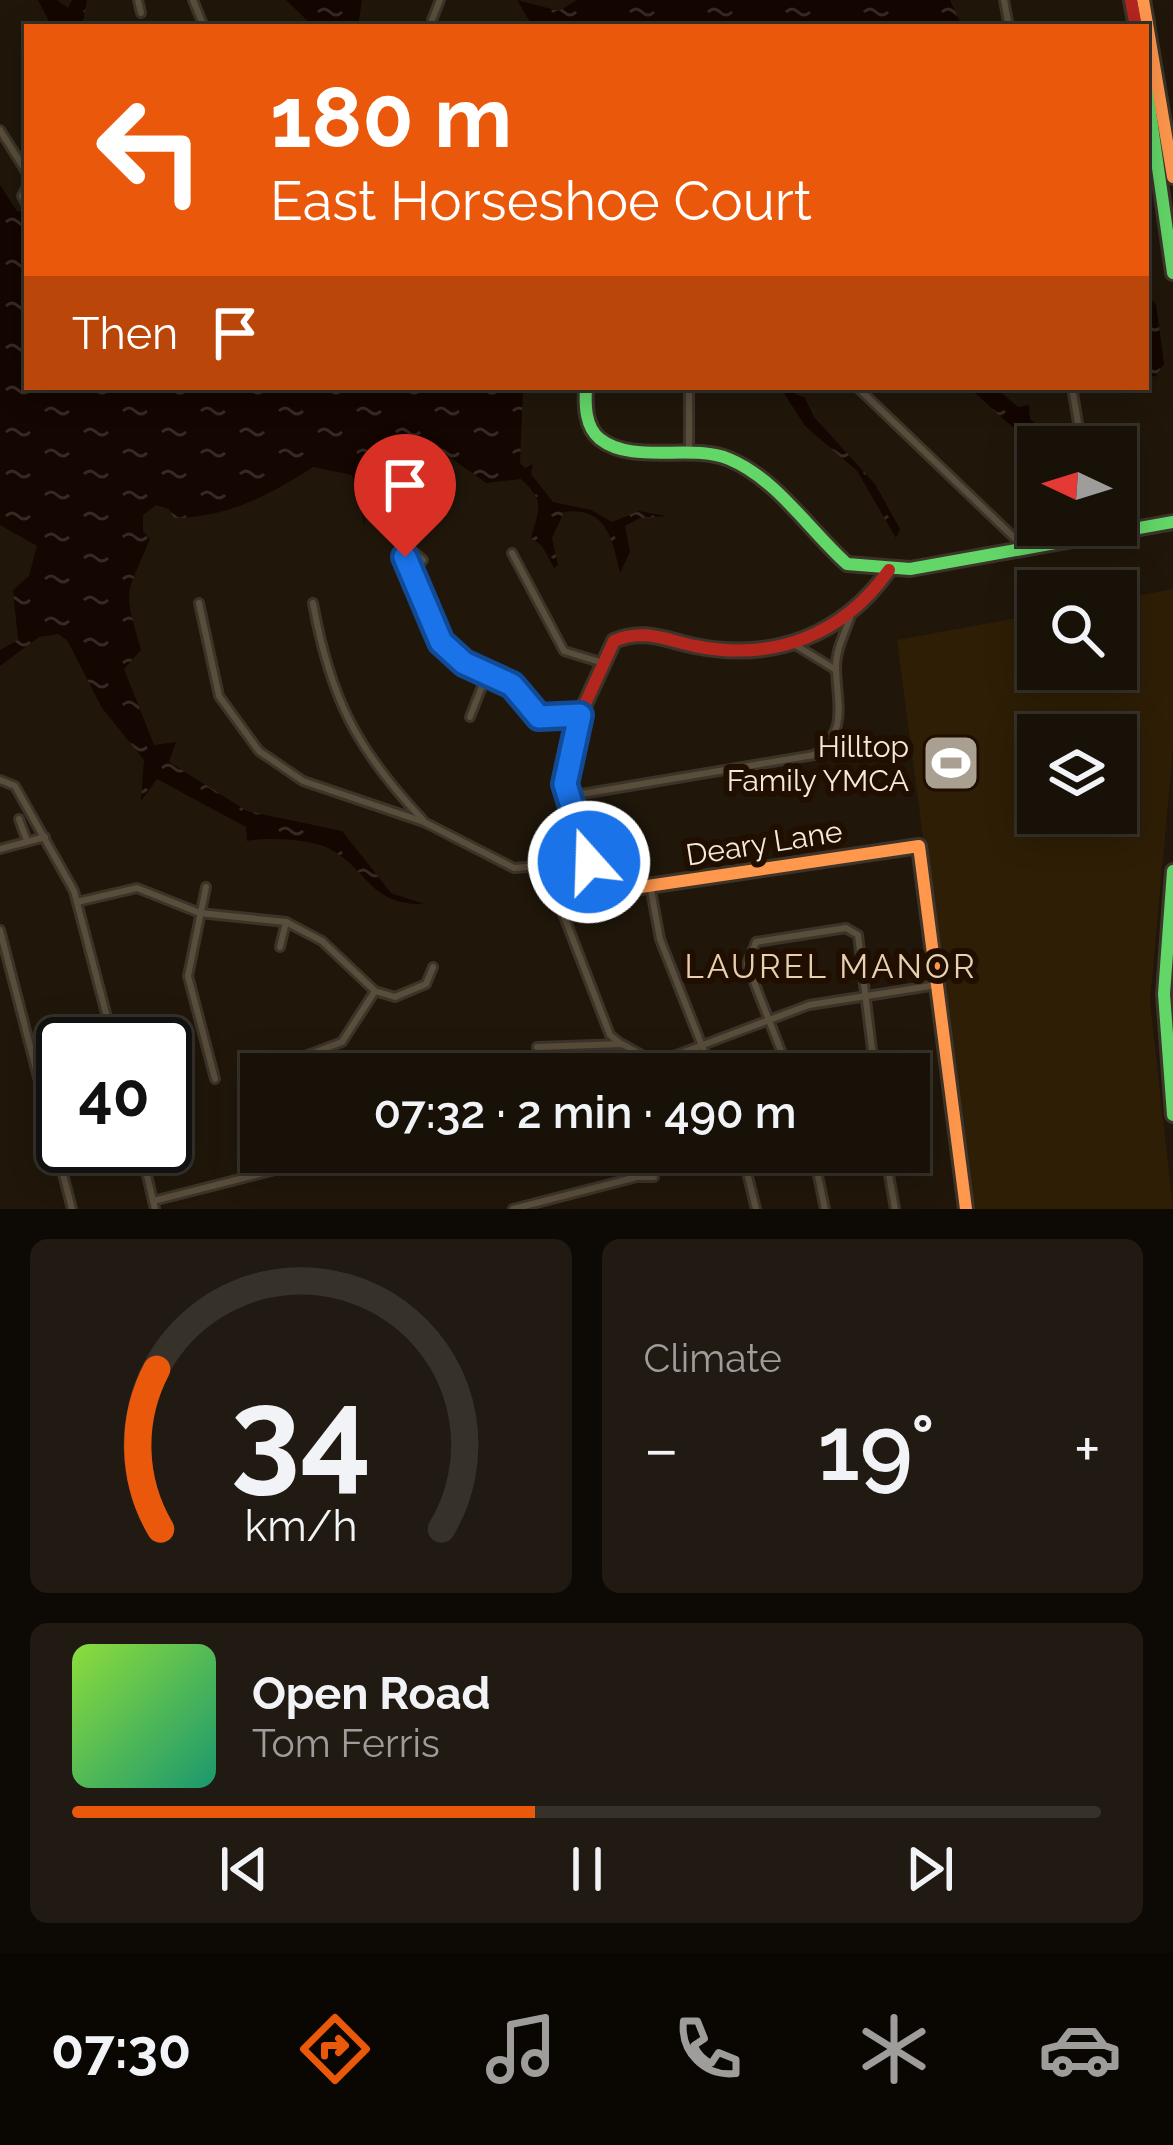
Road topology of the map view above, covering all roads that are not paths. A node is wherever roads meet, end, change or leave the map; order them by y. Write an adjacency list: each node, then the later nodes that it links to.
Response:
1 (138, 0): 3 (street)
2 (440, 0): 4 (street)
3 (141, 13)
4 (432, 20)
5 (1149, 35): 9 (street)
6 (1149, 114): 10 (street)
7 (0, 130): 8 (street)
8 (24, 168)
9 (1173, 177)
10 (1173, 273)
11 (586, 390): 16 (street)
12 (689, 390): 16 (street)
13 (859, 390): 20 (street)
14 (1072, 390): 15 (street)
15 (1078, 426)
16 (689, 448): 23 (street)
17 (1173, 522): 18 (street)
18 (1137, 526)
19 (1033, 546): 20 (street)
20 (1025, 548): 23 (street)
21 (512, 553): 28 (street)
22 (414, 569): 30 (street)
23 (889, 570): 26 (street)
24 (199, 603): 36 (street)
25 (313, 603): 36 (street)
26 (850, 618): 27 (street); 29 (street)
27 (797, 646): 28 (street); 29 (street)
28 (600, 662): 31 (street)
29 (836, 670): 34 (street)
30 (487, 674): 31 (street); 32 (street)
31 (580, 715): 34 (street)
32 (470, 717)
33 (0, 779): 37 (street)
34 (567, 796): 41 (street)
35 (20, 819): 38 (street)
36 (424, 821): 40 (street)
37 (45, 837): 38 (street); 45 (street)
38 (27, 842): 39 (street)
39 (0, 849)
40 (545, 867): 41 (street); 56 (street)
41 (592, 868): 43 (street, Deary Lane)
42 (1173, 871): 66 (street)
43 (650, 885): 51 (street, Deary Lane); 57 (street)
44 (206, 887): 46 (street)
45 (77, 902): 46 (street); 54 (street)
46 (200, 913): 47 (street); 65 (street)
47 (286, 922): 49 (street); 52 (street)
48 (0, 930): 74 (street)
49 (280, 947)
50 (433, 967): 52 (street)
51 (937, 985): 53 (street); 79 (street)
52 (375, 991): 59 (street)
53 (865, 995): 55 (street); 55 (street); 64 (street)
54 (107, 1017)
55 (768, 1020): 57 (street); 63 (street)
56 (622, 1044): 58 (street); 60 (street)
57 (702, 1047): 61 (street); 62 (street)
58 (537, 1048)
59 (313, 1053)
60 (638, 1053)
61 (684, 1053)
62 (704, 1053)
63 (781, 1053)
64 (872, 1053)
65 (215, 1079)
66 (1173, 1115)
67 (146, 1173): 73 (street)
68 (270, 1173): 73 (street)
69 (747, 1173): 76 (street)
70 (817, 1173): 77 (street)
71 (888, 1173): 78 (street)
72 (654, 1178): 75 (street)
73 (154, 1205)
74 (73, 1209)
75 (513, 1209)
76 (756, 1209)
77 (825, 1209)
78 (895, 1209)
79 (966, 1209)

